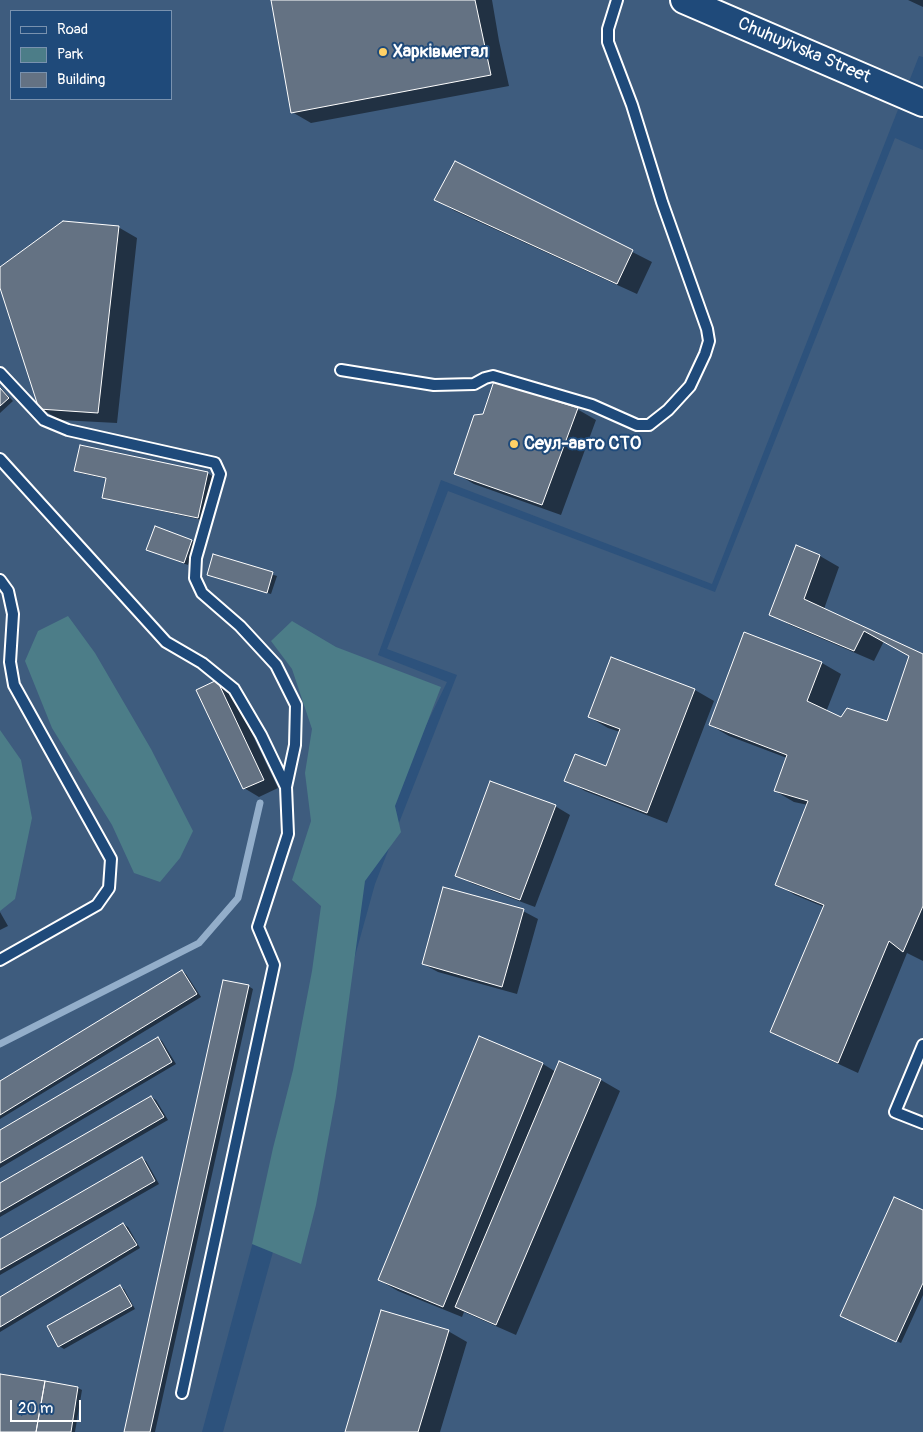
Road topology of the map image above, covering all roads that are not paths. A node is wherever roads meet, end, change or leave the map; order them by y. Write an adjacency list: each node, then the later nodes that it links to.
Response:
1 (617, 0): 4 (lane)
2 (684, 0): 3 (street, Chuhuyivska Street)
3 (923, 103)
4 (341, 370)
5 (0, 374): 8 (lane)
6 (0, 459): 8 (lane)
7 (0, 580): 9 (lane)
8 (286, 787): 12 (lane)
9 (0, 960)
10 (923, 1045): 11 (lane)
11 (923, 1123)
12 (182, 1393)

